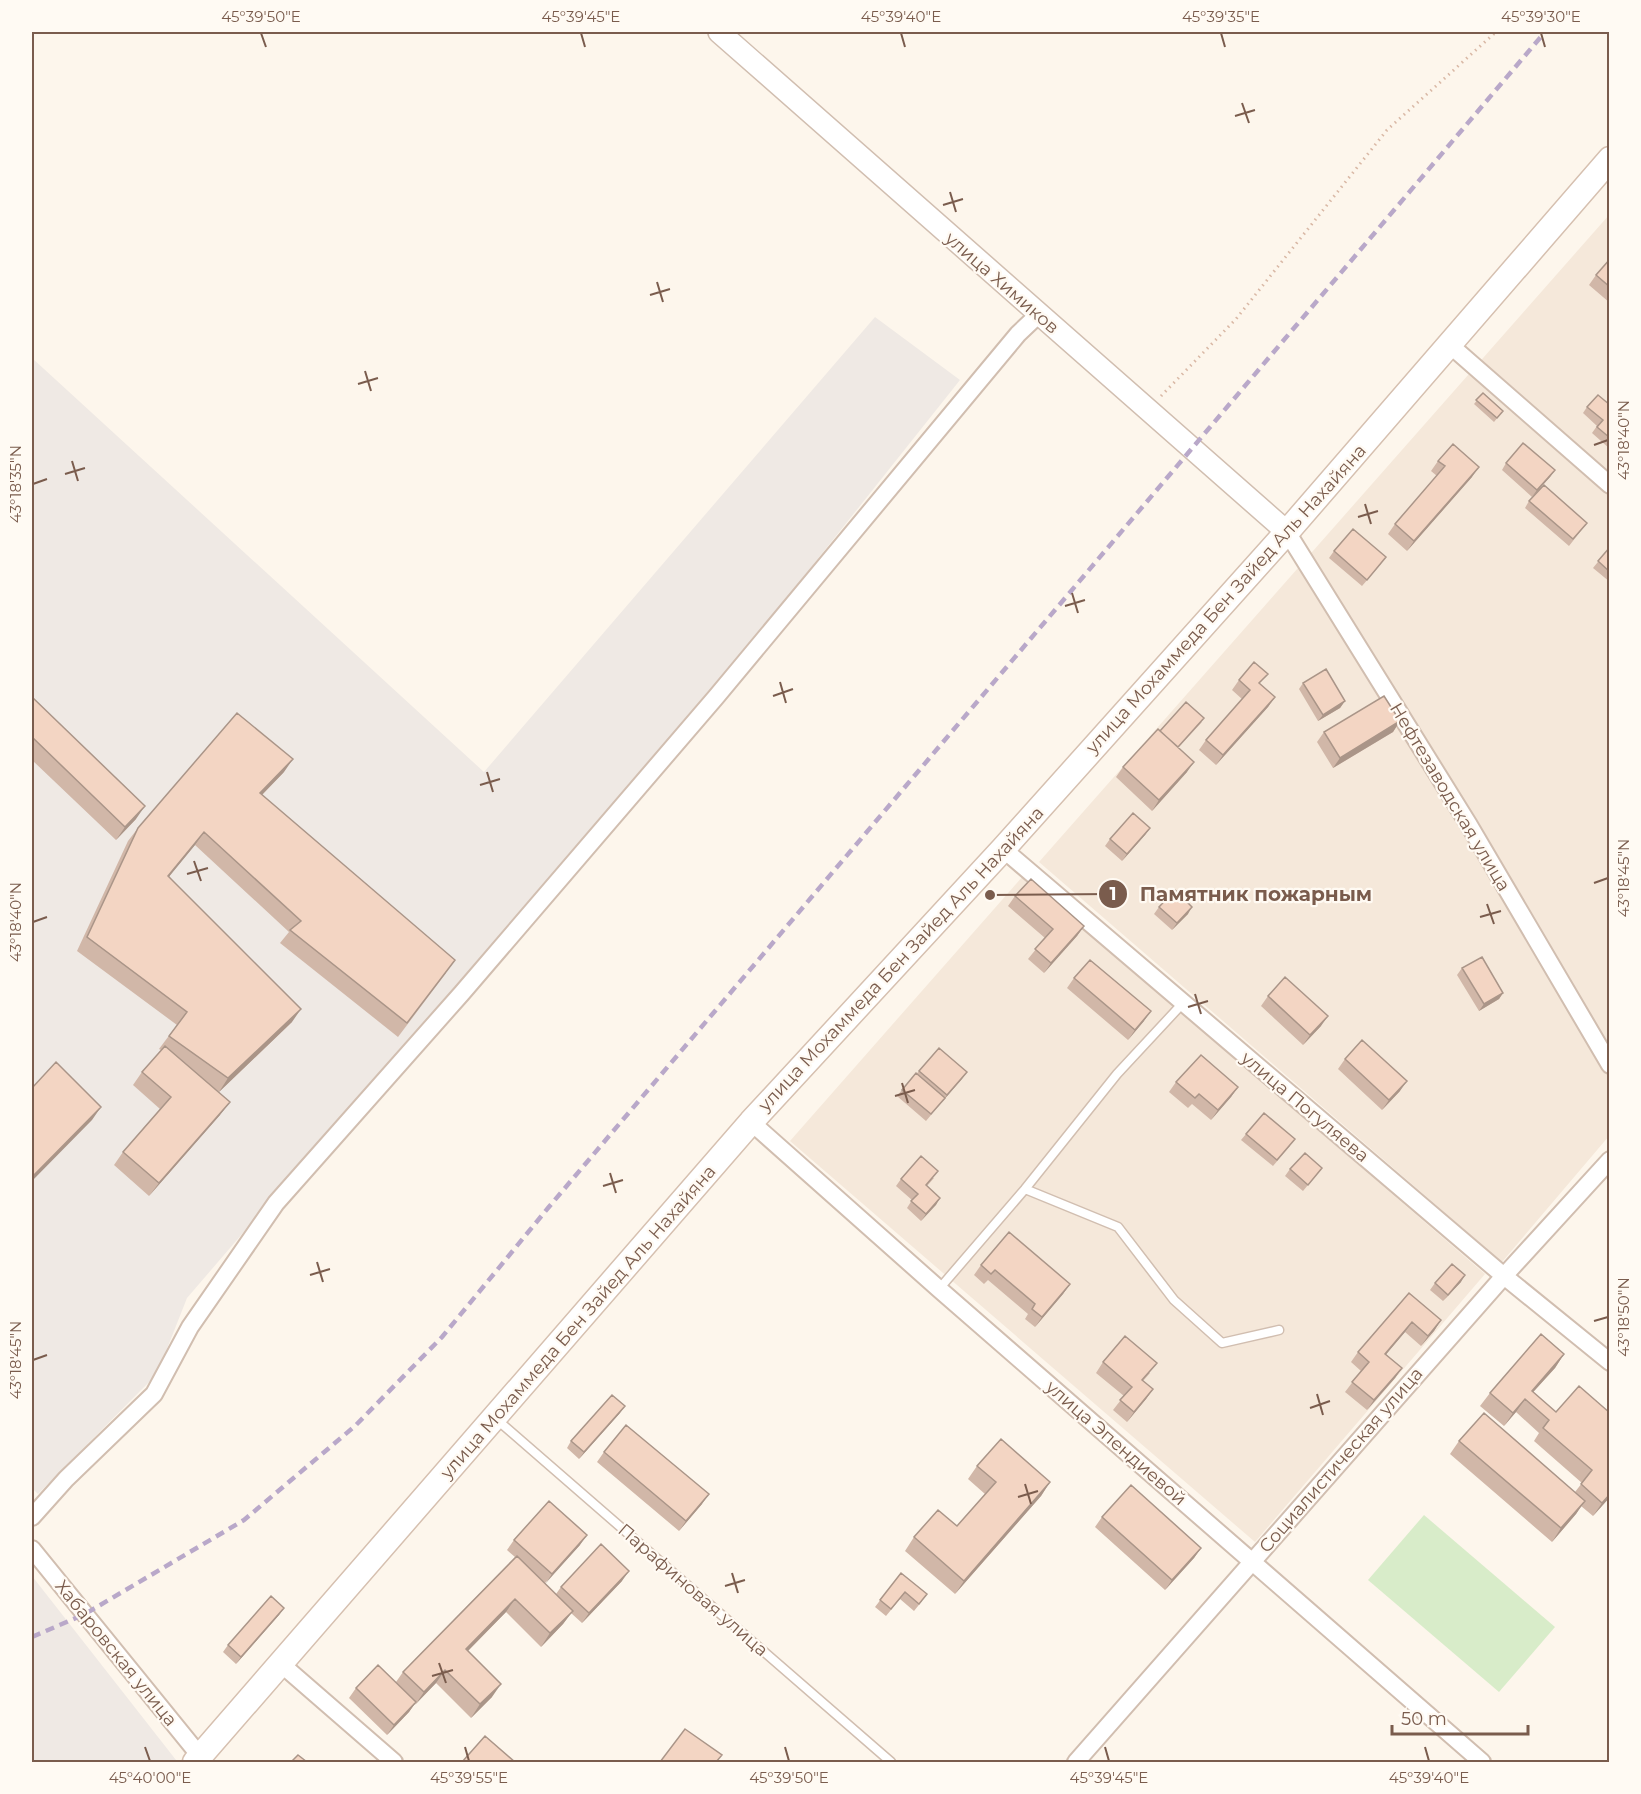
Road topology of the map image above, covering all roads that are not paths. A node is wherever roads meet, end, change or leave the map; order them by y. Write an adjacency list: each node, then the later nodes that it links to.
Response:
1 (719, 32): 3 (street, улица Химиков)
2 (1610, 159): 4 (main road, улица Мохаммеда Бен Зайед Аль Нахайяна)
3 (1038, 315): 6 (street, улица Химиков); 18 (street)
4 (1450, 345): 5 (street); 6 (main road, улица Мохаммеда Бен Зайед Аль Нахайяна)
5 (1610, 485)
6 (1287, 532): 7 (main road, улица Мохаммеда Бен Зайед Аль Нахайяна); 9 (street, Нефтезаводская улица)
7 (1003, 849): 8 (street, улица Погуляева); 10 (main road, улица Мохаммеда Бен Зайед Аль Нахайяна)
8 (1183, 1004): 12 (lane); 13 (street, улица Погуляева)
9 (1610, 1065)
10 (752, 1122): 14 (street, улица Эпендиевой); 17 (main road, улица Мохаммеда Бен Зайед Аль Нахайяна)
11 (1610, 1160): 13 (street, Социалистическая улица)
12 (1025, 1189): 14 (lane); 15 (lane)
13 (1504, 1276): 16 (street, улица Погуляева); 20 (street, Социалистическая улица)
14 (939, 1289): 20 (street, улица Эпендиевой)
15 (1279, 1330)
16 (1610, 1362)
17 (495, 1418): 21 (main road, улица Мохаммеда Бен Зайед Аль Нахайяна); 24 (lane, Парафиновая улица)
18 (32, 1516)
19 (32, 1550): 22 (street, Хабаровская улица)
20 (1252, 1562): 25 (street, Социалистическая улица); 26 (street, улица Эпендиевой)
21 (280, 1663): 22 (main road, улица Мохаммеда Бен Зайед Аль Нахайяна); 23 (street)
22 (197, 1759)
23 (394, 1762)
24 (891, 1762)
25 (1076, 1762)
26 (1482, 1762)

